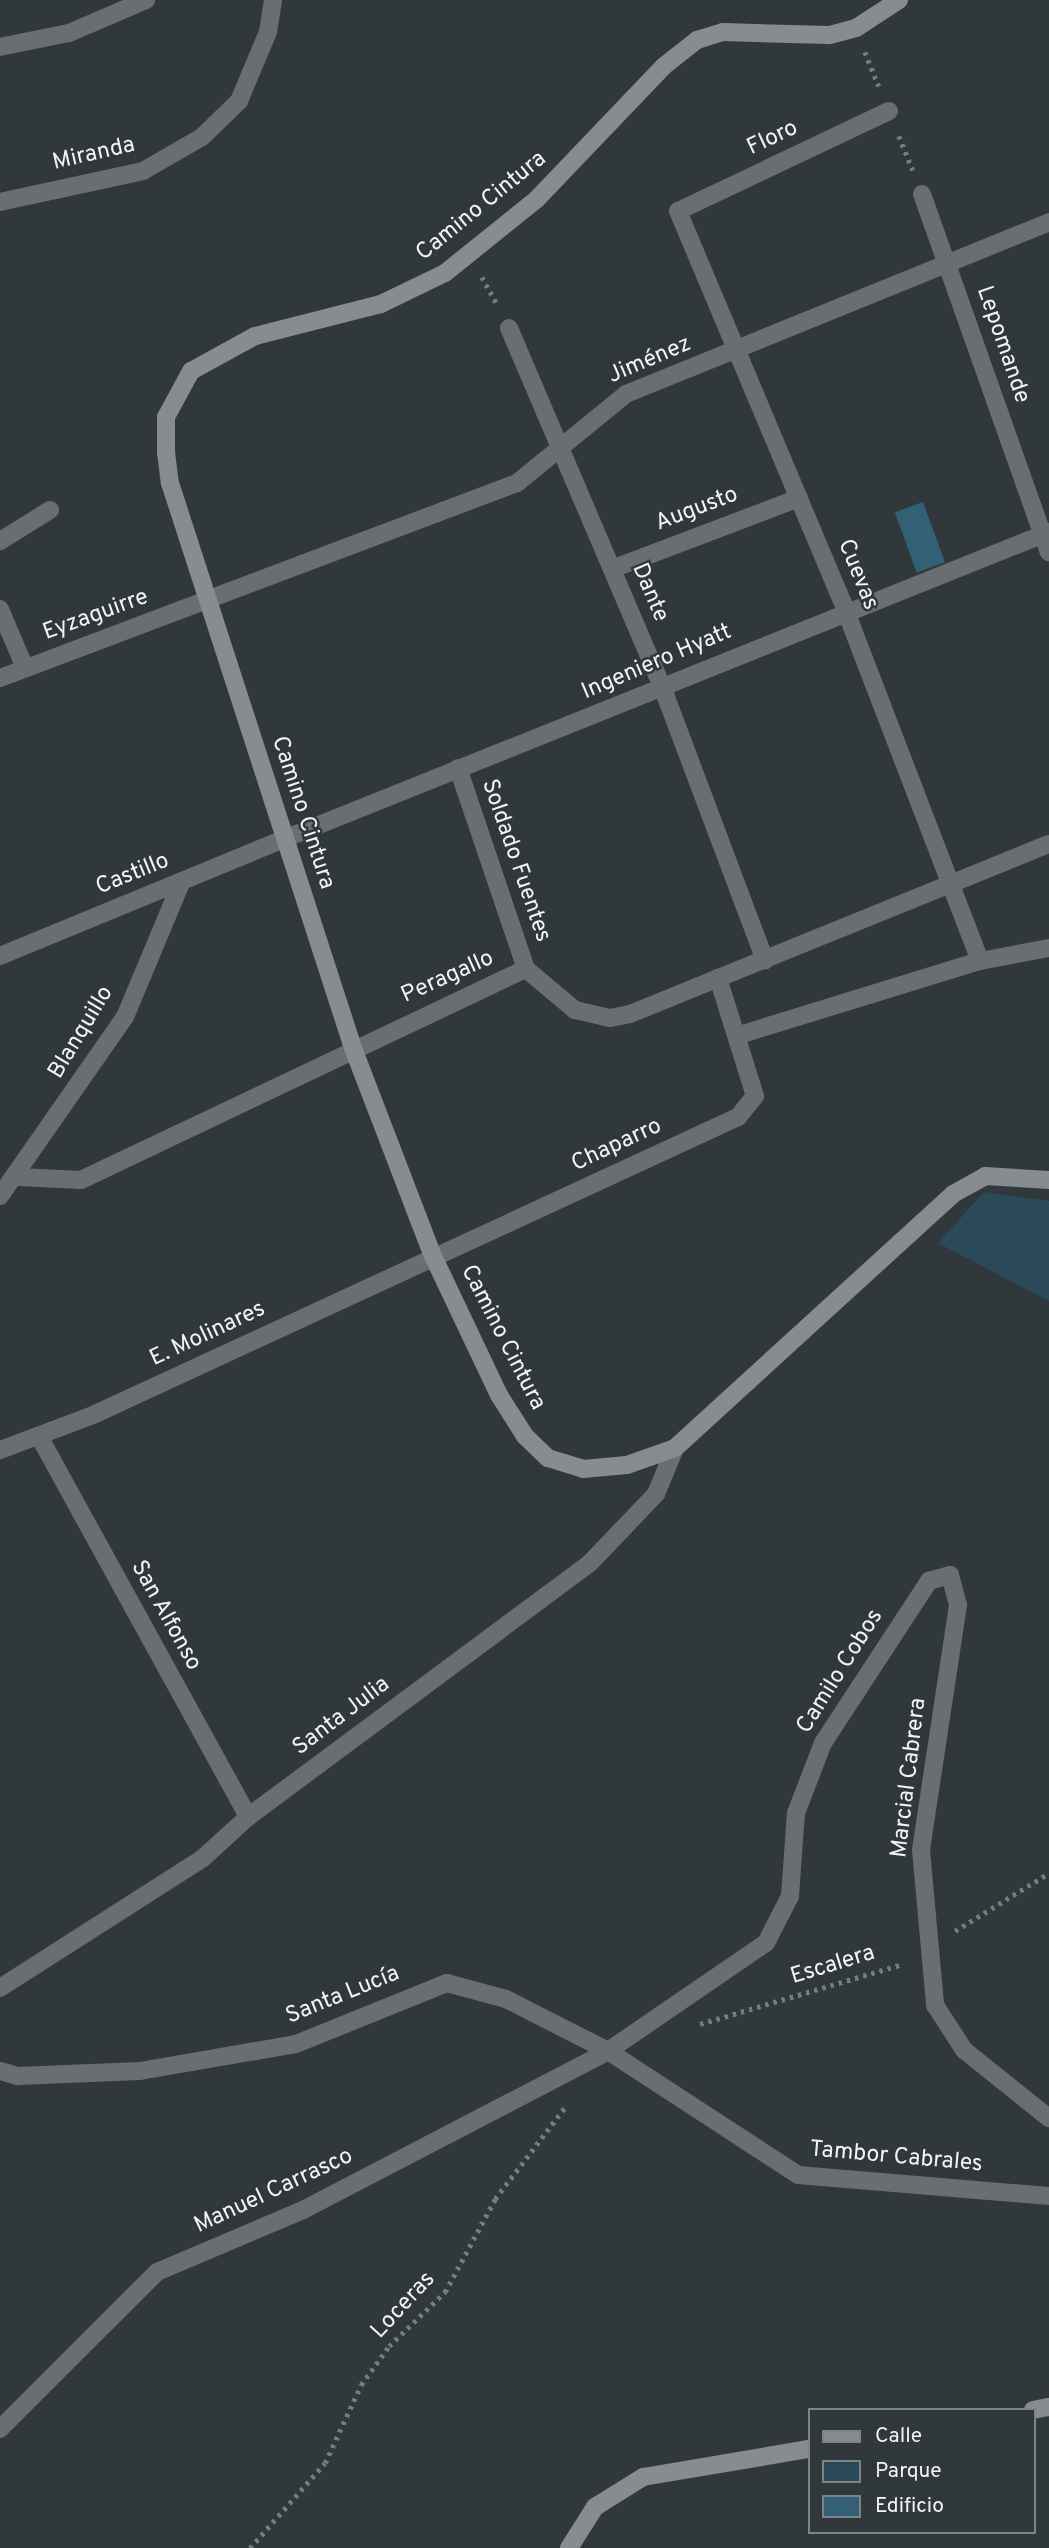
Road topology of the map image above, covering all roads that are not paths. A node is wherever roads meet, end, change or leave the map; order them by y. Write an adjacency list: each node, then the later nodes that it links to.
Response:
1 (146, 0): 4 (street)
2 (273, 0): 7 (street, Miranda)
3 (899, 0): 20 (main road, Camino Cintura)
4 (0, 47)
5 (889, 111): 8 (street, Floro)
6 (922, 194): 10 (street, Lepomande)
7 (0, 202)
8 (678, 211): 12 (street, Cuevas)
9 (1049, 222): 10 (street, Jiménez)
10 (948, 264): 12 (street, Jiménez); 16 (street, Lepomande)
11 (509, 328): 13 (street, Dante)
12 (741, 349): 13 (street, Jiménez); 14 (street, Cuevas)
13 (561, 446): 19 (street, Dante); 20 (street, Jiménez)
14 (799, 498): 19 (street, Augusto); 22 (street, Cuevas)
15 (50, 510): 17 (street)
16 (1046, 533): 18 (street, Lepomande); 22 (street, Ingeniero Hyatt)
17 (0, 541)
18 (1049, 552)
19 (612, 569): 25 (street, Dante)
20 (209, 600): 23 (street, Eyzaguirre); 27 (main road, Camino Cintura)
21 (0, 609): 23 (street)
22 (845, 609): 25 (street, Ingeniero Hyatt); 29 (street, Cuevas)
23 (25, 668): 24 (street, Eyzaguirre)
24 (0, 678)
25 (663, 689): 26 (street, Ingeniero Hyatt); 33 (street, Dante)
26 (458, 768): 27 (street, Ingeniero Hyatt); 35 (street, Soldado Fuentes)
27 (284, 839): 30 (street, Castillo); 38 (main road, Camino Cintura)
28 (1049, 844): 29 (street, Peragallo)
29 (948, 880): 33 (street, Peragallo); 34 (street, Cuevas)
30 (182, 881): 32 (street, Castillo); 39 (street, Blanquillo)
31 (1049, 948): 34 (street)
32 (0, 956)
33 (765, 960): 36 (street, Peragallo)
34 (980, 961): 37 (street)
35 (526, 970): 36 (street, Peragallo); 38 (street, Peragallo)
36 (718, 978): 37 (street, Chaparro)
37 (739, 1035): 42 (street, Chaparro)
38 (353, 1048): 39 (street, Peragallo); 42 (main road, Camino Cintura)
39 (18, 1177): 41 (street, Blanquillo)
40 (1049, 1180): 44 (main road, Camino Cintura)
41 (0, 1196)
42 (433, 1256): 43 (street, E. Molinares); 44 (main road, Camino Cintura)
43 (40, 1438): 45 (street, E. Molinares); 47 (street, San Alfonso)
44 (675, 1448): 47 (street, Santa Julia)
45 (0, 1450)
46 (958, 1605): 49 (street, Camilo Cobos); 51 (street, Marcial Cabrera)
47 (248, 1817): 48 (street, Santa Julia)
48 (0, 1988)
49 (608, 2051): 50 (street, Santa Lucía); 52 (street, Tambor Cabrales); 53 (street, Manuel Carrasco)
50 (0, 2071)
51 (1049, 2118)
52 (1049, 2196)
53 (0, 2429)
54 (808, 2449): 55 (main road)
55 (569, 2548)

